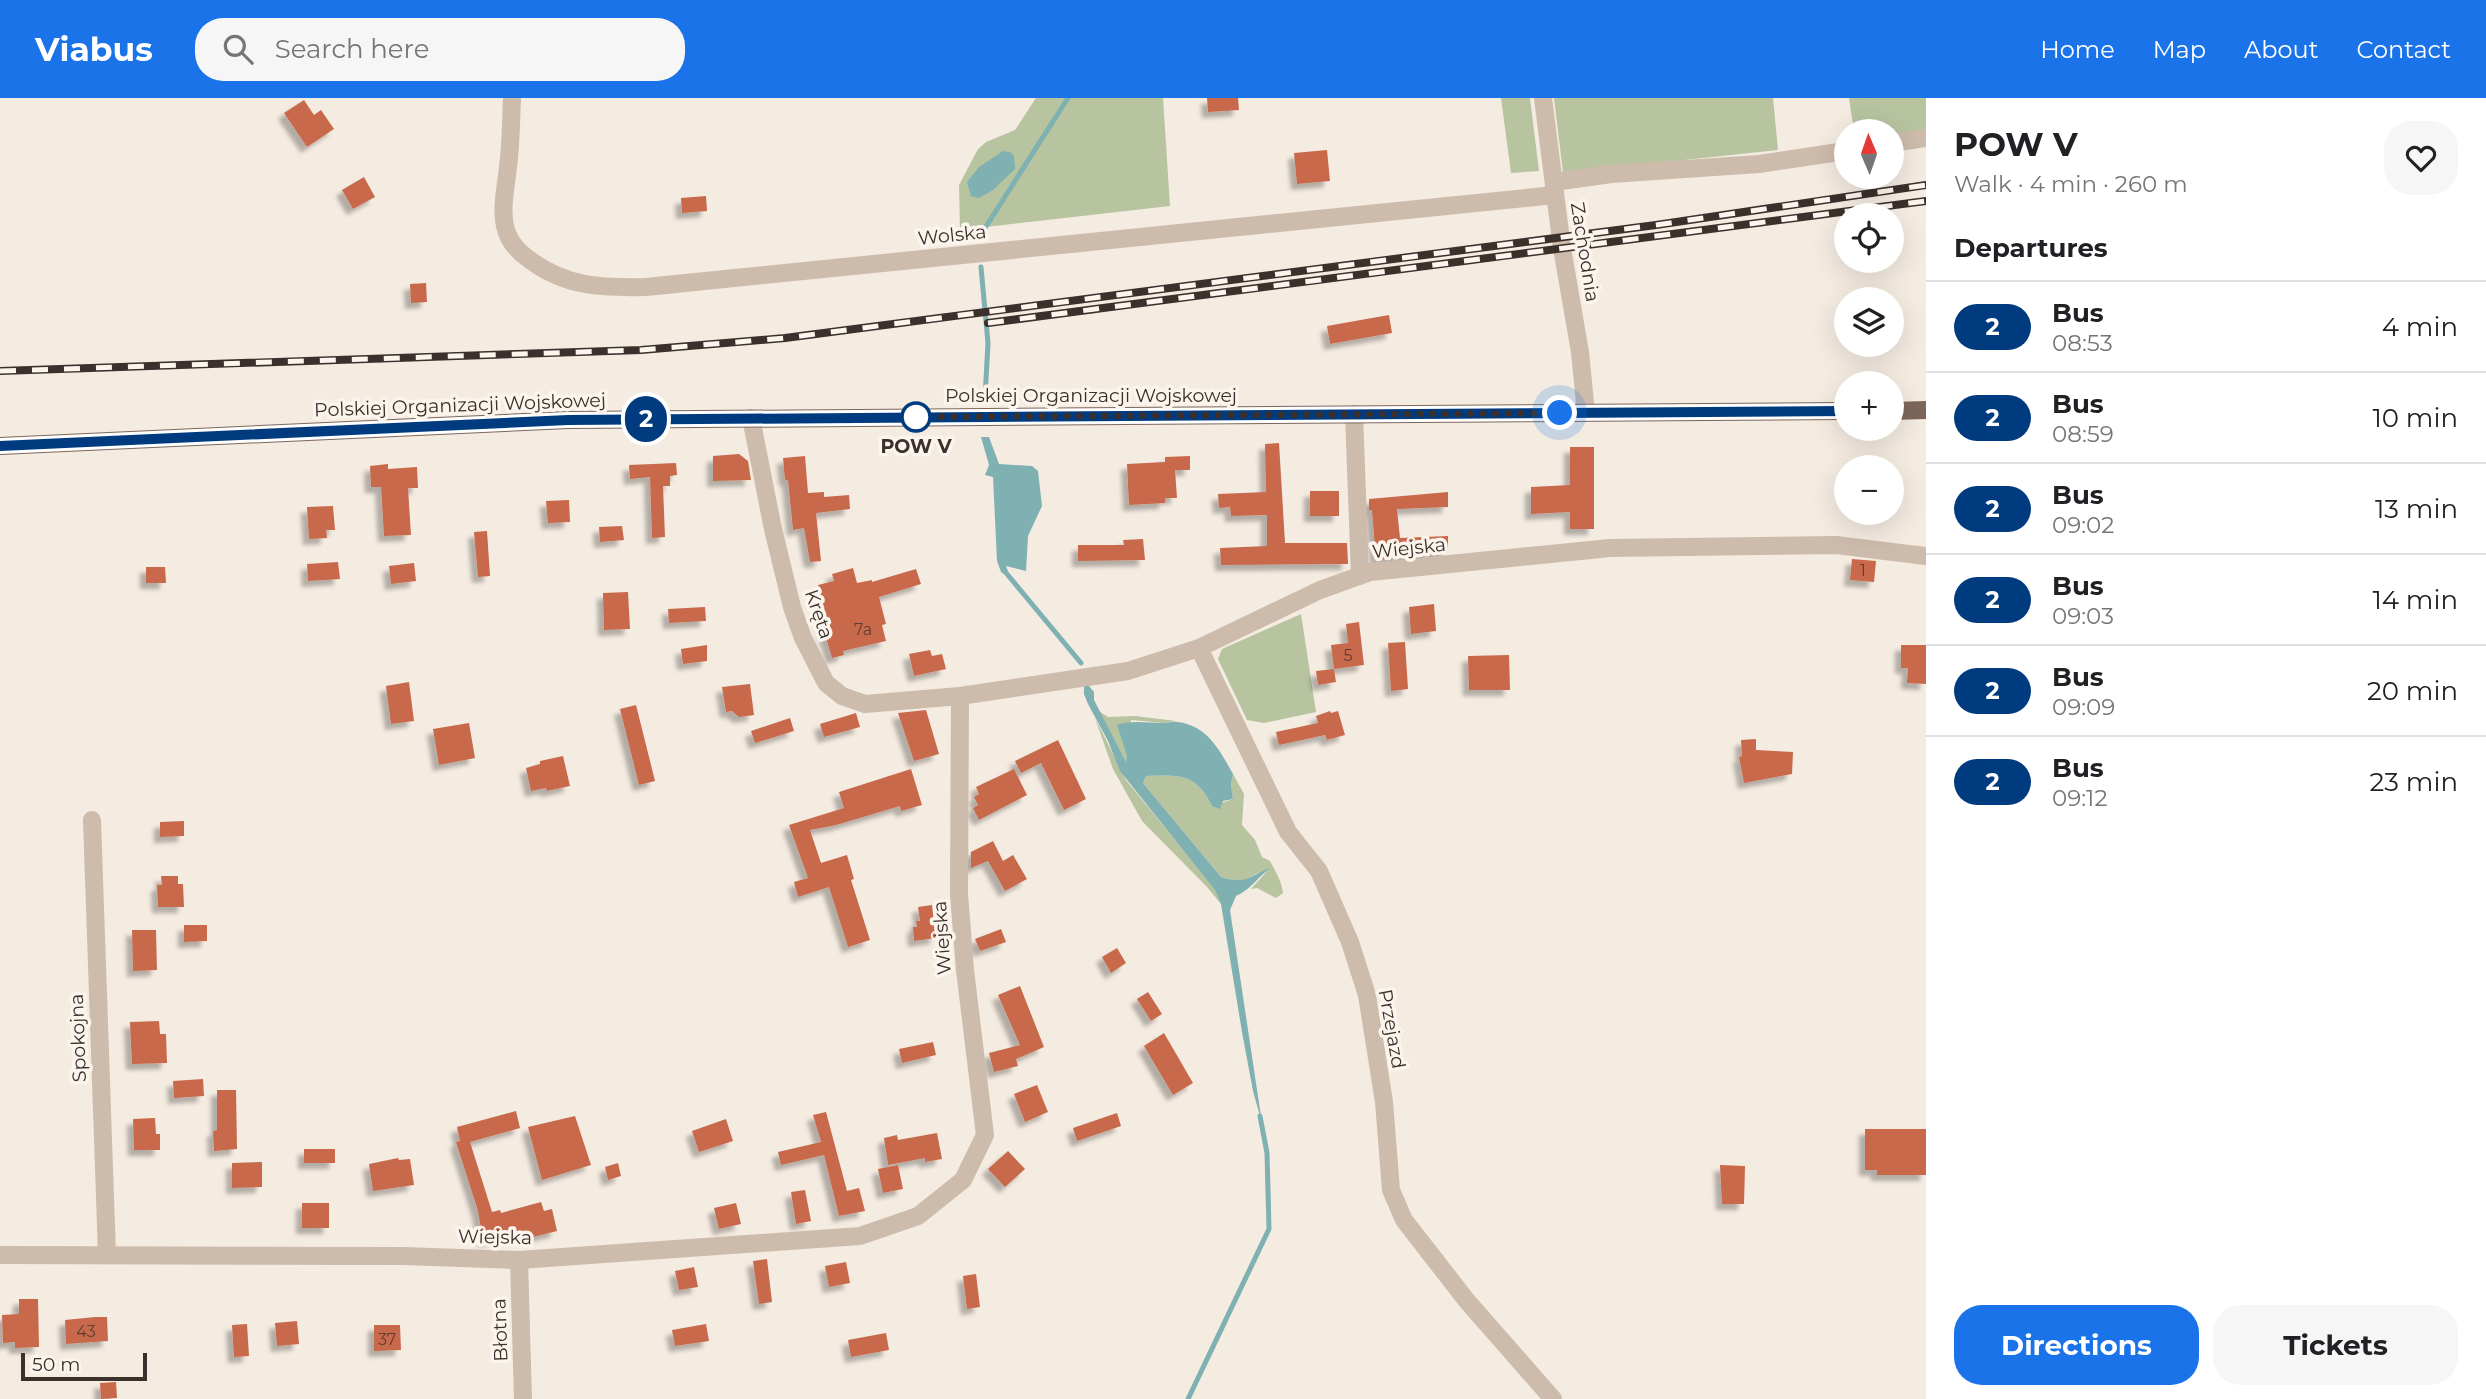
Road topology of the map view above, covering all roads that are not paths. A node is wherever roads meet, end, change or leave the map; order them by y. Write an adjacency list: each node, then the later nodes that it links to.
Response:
1 (512, 98): 6 (street, Wolska)
2 (1543, 98): 6 (street, Zachodnia)
3 (1926, 138): 4 (street)
4 (1904, 141)
5 (1834, 152): 6 (street, Wolska)
6 (1554, 188): 10 (street, Zachodnia)
7 (1926, 410): 9 (main road)
8 (1834, 411): 10 (main road, Polskiej Organizacji Wojskowej)
9 (1904, 411)
10 (1586, 413): 11 (main road, Polskiej Organizacji Wojskowej)
11 (1354, 414): 12 (main road, Polskiej Organizacji Wojskowej); 15 (street)
12 (751, 418): 13 (main road, Polskiej Organizacji Wojskowej); 17 (street, Kręta)
13 (0, 446)
14 (1926, 556): 15 (street, Wiejska)
15 (1360, 576): 16 (street, Wiejska)
16 (1199, 648): 17 (street, Wiejska); 23 (street, Przejazd)
17 (960, 696): 21 (street, Wiejska)
18 (92, 820): 20 (street, Spokojna)
19 (0, 1255): 20 (street, Wiejska)
20 (107, 1255): 21 (street, Wiejska)
21 (519, 1260): 22 (street, Błotna)
22 (523, 1399)
23 (1553, 1399)

